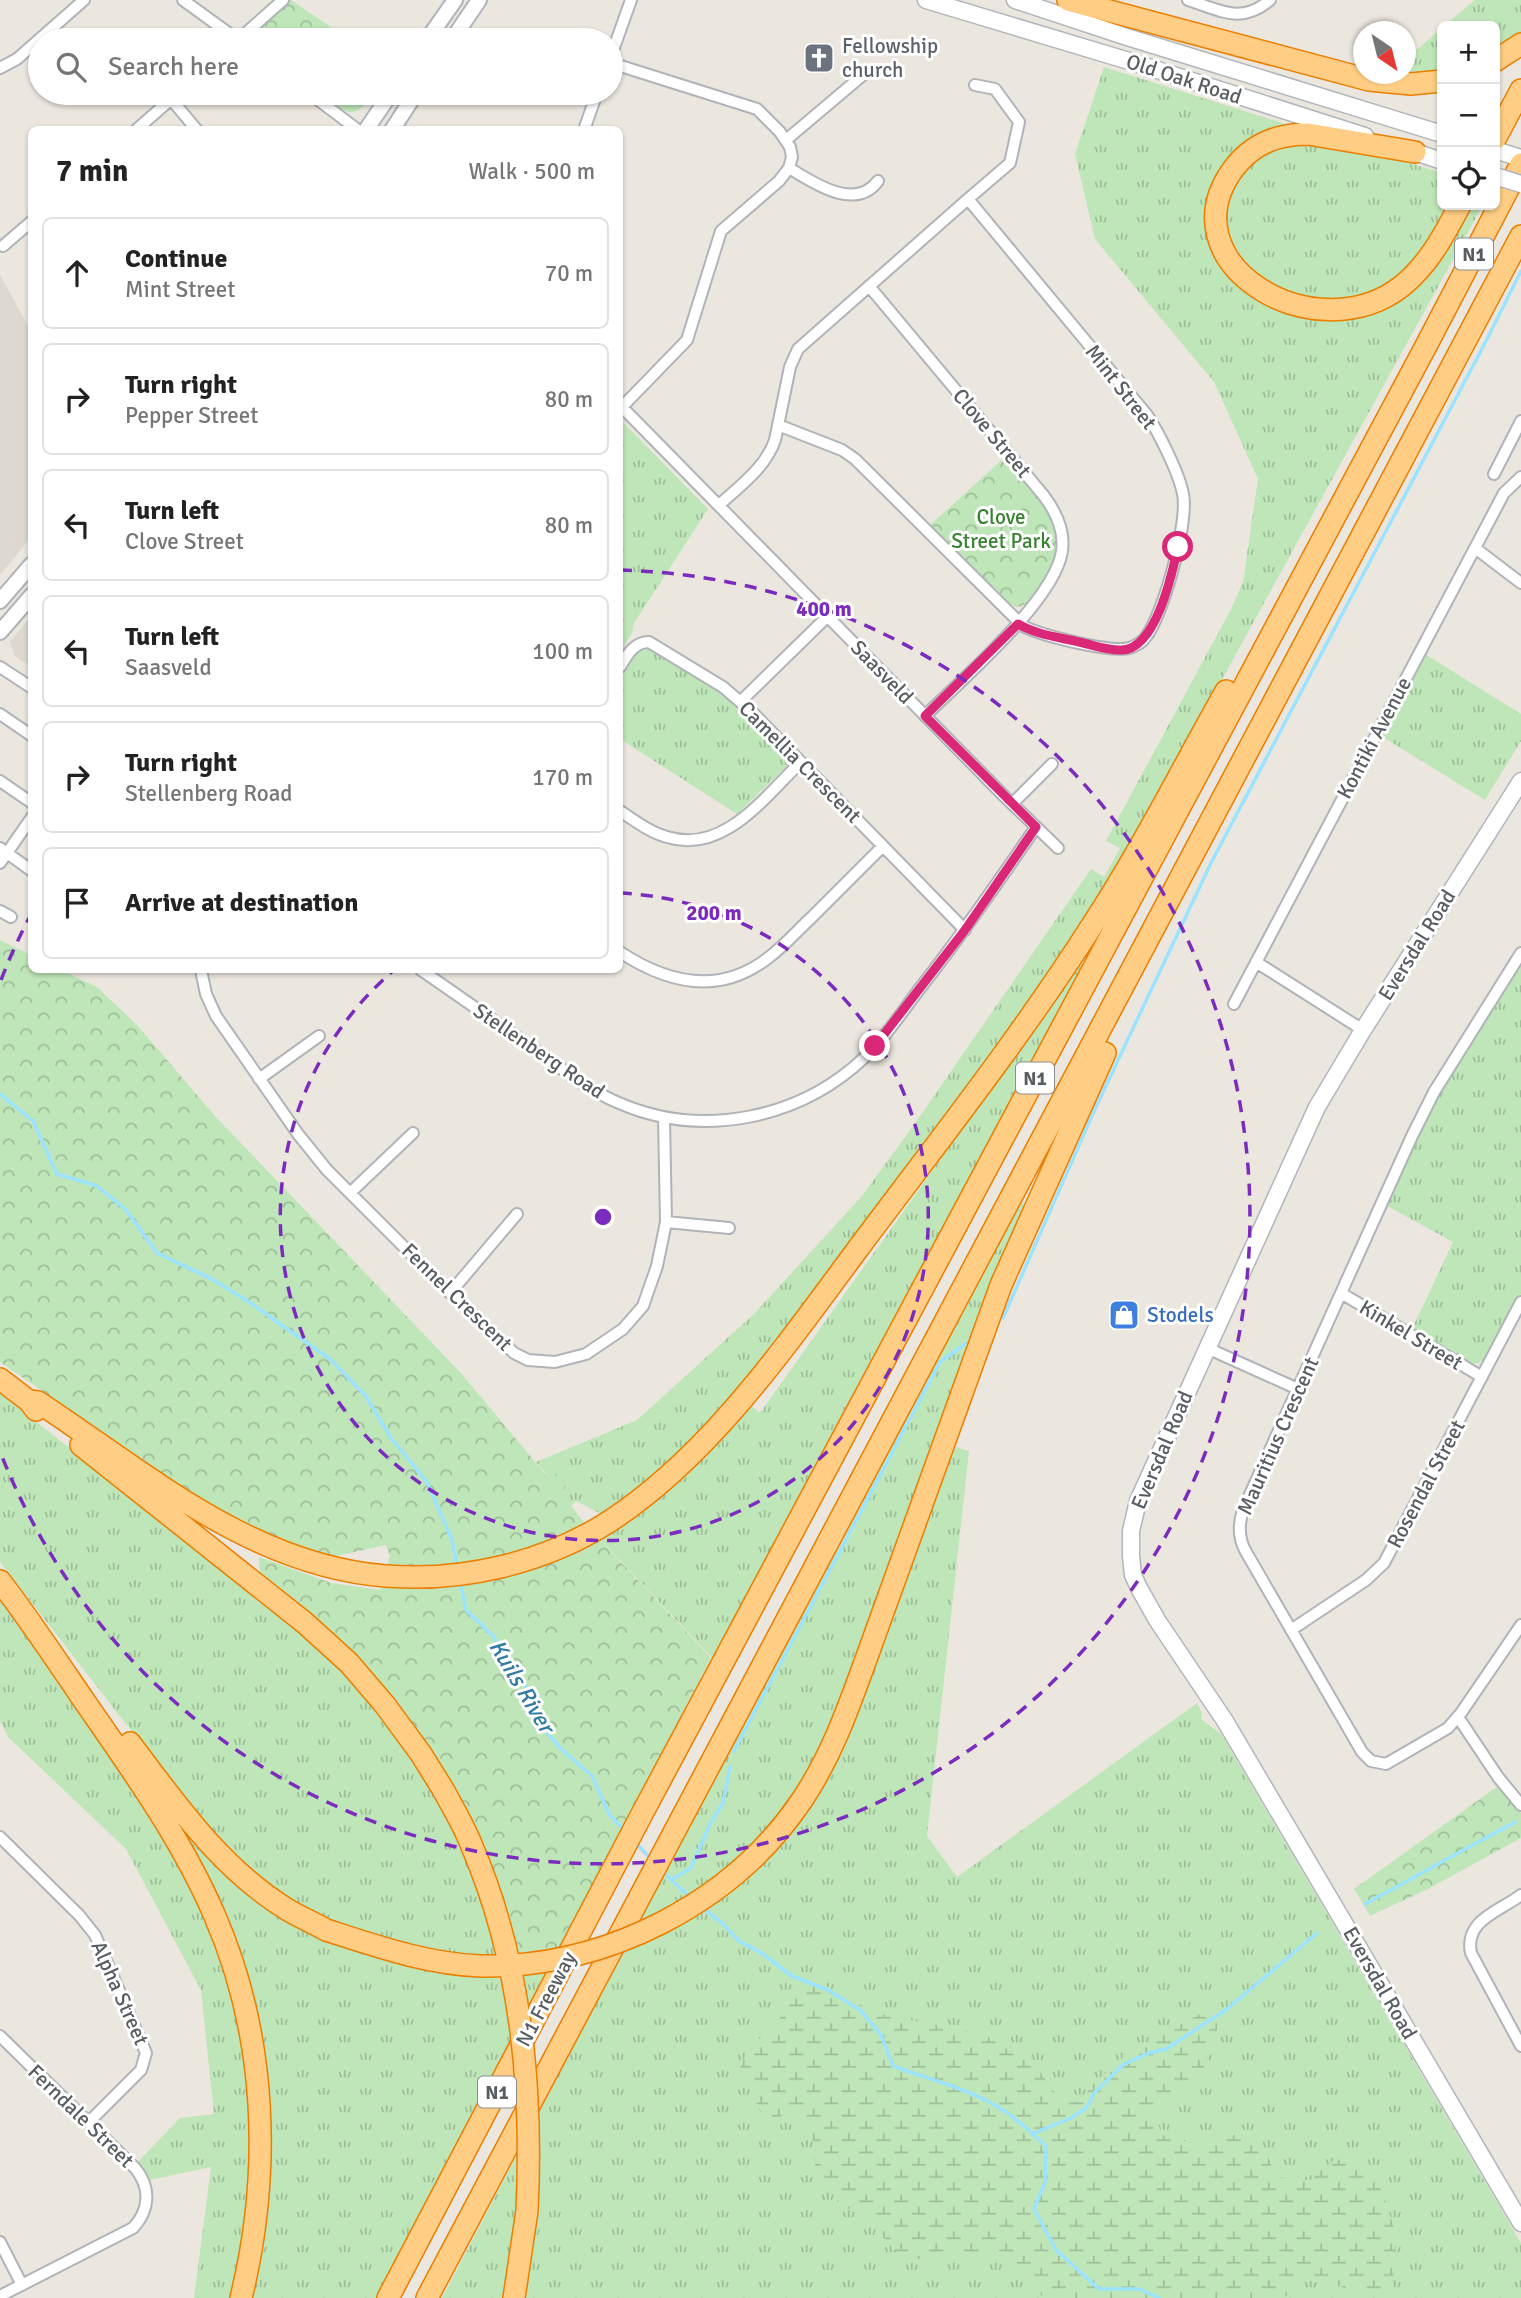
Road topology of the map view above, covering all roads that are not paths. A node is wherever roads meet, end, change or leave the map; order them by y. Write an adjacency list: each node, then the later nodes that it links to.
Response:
1 (84, 0): 12 (street)
2 (183, 0): 13 (street)
3 (283, 0): 14 (street)
4 (455, 0): 15 (street)
5 (479, 0): 16 (street)
6 (631, 0): 17 (street)
7 (926, 0): 42 (main road, Old Oak Road)
8 (1015, 0): 40 (main road, Old Oak Road)
9 (1068, 0): 24 (highway)
10 (1188, 0): 11 (street)
11 (1270, 0)
12 (52, 28)
13 (222, 28)
14 (252, 28)
15 (435, 28)
16 (460, 28)
17 (621, 28)
18 (1521, 44): 20 (highway)
19 (28, 49): 22 (street)
20 (1500, 58)
21 (623, 66): 41 (street)
22 (0, 68)
23 (863, 75): 41 (street)
24 (1437, 81)
25 (975, 85): 51 (street)
26 (1521, 90): 39 (highway)
27 (164, 105): 33 (street)
28 (180, 105): 34 (street)
29 (325, 105): 35 (street)
30 (383, 105): 36 (street)
31 (408, 105): 37 (street)
32 (593, 105): 38 (street)
33 (140, 126)
34 (194, 126)
35 (353, 126)
36 (369, 126)
37 (395, 126)
38 (585, 126)
39 (1500, 130)
40 (1437, 132)
41 (786, 140): 47 (street)
42 (1415, 152): 45 (main road, Old Oak Road); 52 (highway)
43 (1500, 152): 44 (main road)
44 (1521, 158)
45 (1437, 159)
46 (1521, 164): 57 (highway, N1)
47 (789, 168): 49 (street); 58 (street)
48 (1500, 178): 50 (main road, bridge)
49 (878, 181)
50 (1521, 184)
51 (968, 200): 56 (street); 71 (street, Mint Street)
52 (1457, 210)
53 (28, 224): 55 (street)
54 (1521, 236): 94 (highway, N1)
55 (3, 246)
56 (869, 286): 61 (street); 71 (street, Clove Street)
57 (1427, 344): 120 (highway); 137 (highway, N1 Freeway / N1)
58 (623, 404)
59 (623, 408): 64 (street, Saasveld)
60 (1521, 421): 62 (street)
61 (778, 425): 64 (street); 71 (street)
62 (1493, 474)
63 (1521, 477): 65 (street, Kontiki Avenue)
64 (719, 505): 70 (street, Saasveld)
65 (1475, 548): 67 (street); 100 (street, Kontiki Avenue)
66 (28, 569): 69 (street)
67 (1521, 583)
68 (28, 600): 72 (street)
69 (0, 601)
70 (828, 616): 76 (street); 78 (street, Saasveld)
71 (1018, 624): 78 (street, Clove Street)
72 (0, 632)
73 (623, 663): 76 (street, Camellia Crescent)
74 (0, 667): 75 (street)
75 (28, 685)
76 (741, 701): 80 (street, Camellia Crescent)
77 (0, 714): 79 (street)
78 (925, 716): 85 (street, Saasveld)
79 (28, 733)
80 (801, 762): 86 (street); 89 (street, Camellia Crescent)
81 (1052, 764): 85 (street)
82 (0, 781): 84 (street)
83 (1521, 781): 104 (main road, Eversdal Road)
84 (28, 800)
85 (1012, 804): 88 (street, Saasveld)
86 (623, 813)
87 (28, 822): 91 (street)
88 (1036, 827): 90 (street, Saasveld); 97 (street, Stellenberg Road)
89 (883, 846): 97 (street, Camellia Crescent); 99 (street)
90 (1058, 848)
91 (4, 850): 92 (street); 93 (street)
92 (0, 863)
93 (28, 868)
94 (1188, 869): 123 (highway, bridge); 138 (highway, N1 Freeway / N1)
95 (0, 911): 96 (street)
96 (11, 917)
97 (965, 930): 107 (street, Stellenberg Road)
98 (1521, 953): 114 (street, Mauritius Crescent)
99 (623, 954)
100 (1256, 962): 103 (street, Kontiki Avenue); 104 (street)
101 (202, 973): 106 (street, Fennel Crescent)
102 (427, 973): 107 (street, Stellenberg Road)
103 (1234, 1004)
104 (1363, 1030): 116 (main road, Eversdal Road)
105 (319, 1036): 106 (street)
106 (259, 1079): 109 (street, Fennel Crescent)
107 (664, 1118): 111 (street, Fennel Crescent)
108 (413, 1133): 109 (street)
109 (350, 1193): 113 (street, Fennel Crescent)
110 (517, 1214): 113 (street)
111 (666, 1223): 112 (street); 113 (street, Fennel Crescent)
112 (729, 1228)
113 (450, 1293)
114 (1341, 1293): 117 (street, Kinkel Street); 119 (street, Mauritius Crescent)
115 (1521, 1302): 117 (street, Rosendal Street)
116 (1207, 1348): 119 (street); 132 (main road, Eversdal Road)
117 (1482, 1377): 124 (street, Rosendal Street)
118 (0, 1379): 120 (highway)
119 (1298, 1389): 124 (street, Mauritius Crescent)
120 (29, 1401): 139 (highway, bridge)
121 (0, 1581): 123 (highway)
122 (1521, 1625): 125 (street, Mauritius Crescent)
123 (37, 1630): 136 (highway)
124 (1291, 1630): 125 (street, Mauritius Crescent)
125 (1458, 1717): 126 (street)
126 (1521, 1805)
127 (0, 1837): 131 (street, Alpha Street)
128 (1521, 1895): 130 (street)
129 (0, 2036): 131 (street, Ferndale Street)
130 (1521, 2046)
131 (88, 2123): 134 (street, Ferndale Street)
132 (1521, 2223)
133 (0, 2242): 134 (street)
134 (22, 2285): 135 (street)
135 (0, 2296)
136 (241, 2298)
137 (388, 2298)
138 (427, 2298)
139 (514, 2298)

